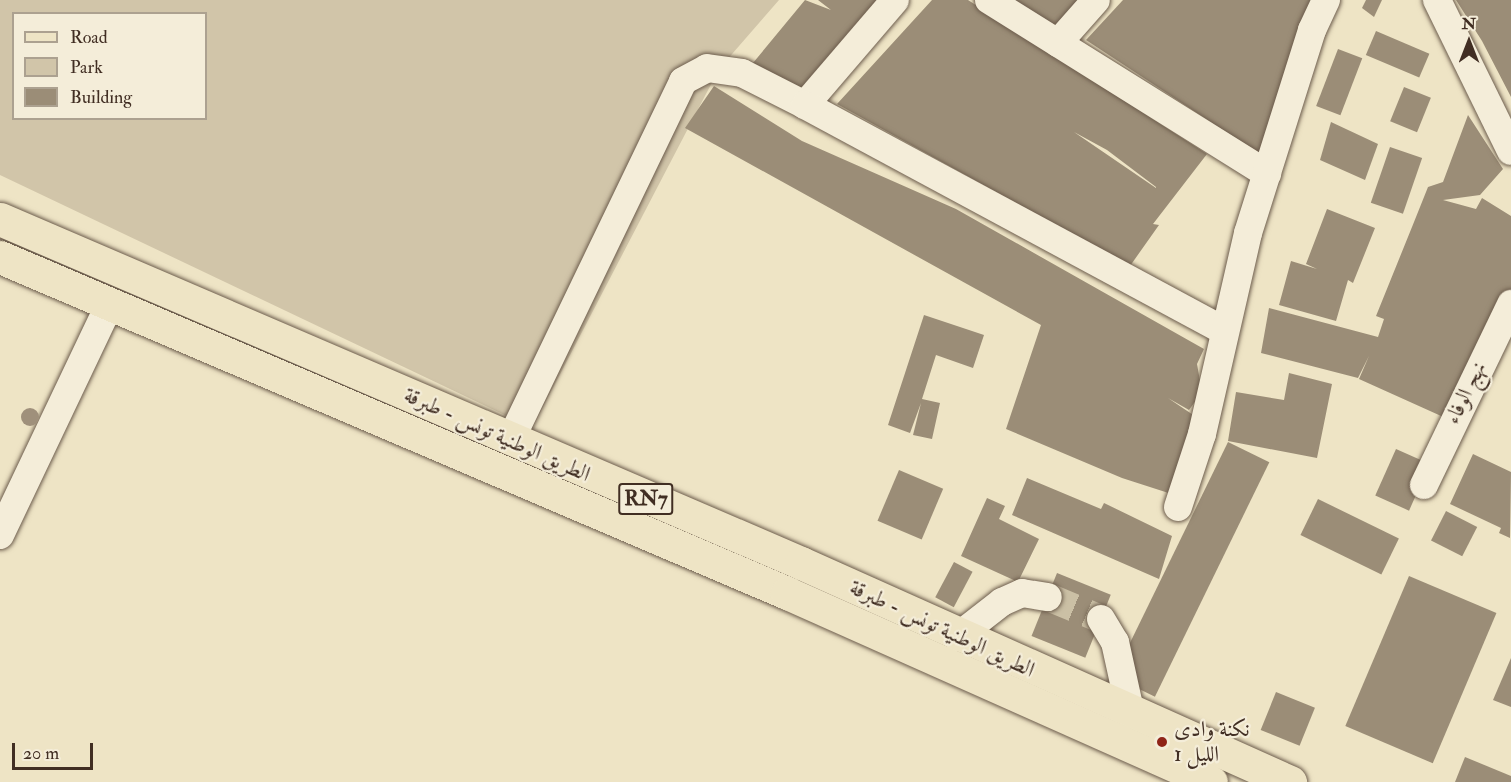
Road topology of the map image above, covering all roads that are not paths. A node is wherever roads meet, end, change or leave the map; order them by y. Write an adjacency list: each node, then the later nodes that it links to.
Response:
1 (895, 0): 7 (street)
2 (989, 0): 6 (street)
3 (1096, 0): 6 (street)
4 (1326, 0): 9 (street)
5 (1437, 0): 8 (street)
6 (1058, 43): 9 (street)
7 (805, 105): 14 (street); 15 (street)
8 (1509, 144)
9 (1268, 174): 14 (street)
10 (0, 219): 15 (main road, الطريق الوطنية تونس - طبرقة / RN7)
11 (0, 257): 13 (main road, الطريق الوطنية تونس - طبرقة / RN7)
12 (1511, 304): 17 (street, نهج الوفاء)
13 (109, 305): 19 (main road, الطريق الوطنية تونس - طبرقة / RN7); 20 (street)
14 (1223, 330): 18 (street)
15 (510, 441): 16 (main road, الطريق الوطنية تونس - طبرقة / RN7)
16 (608, 483): 19 (main road); 23 (main road, الطريق الوطنية تونس - طبرقة / RN7)
17 (1424, 485)
18 (1178, 507)
19 (595, 515): 25 (main road, الطريق الوطنية تونس - طبرقة / RN7)
20 (0, 535)
21 (1048, 597): 23 (street)
22 (1101, 619): 24 (street)
23 (957, 637): 24 (main road, الطريق الوطنية تونس - طبرقة / RN7)
24 (1131, 715): 26 (main road, الطريق الوطنية تونس - طبرقة / RN7)
25 (1211, 782)
26 (1290, 782)

